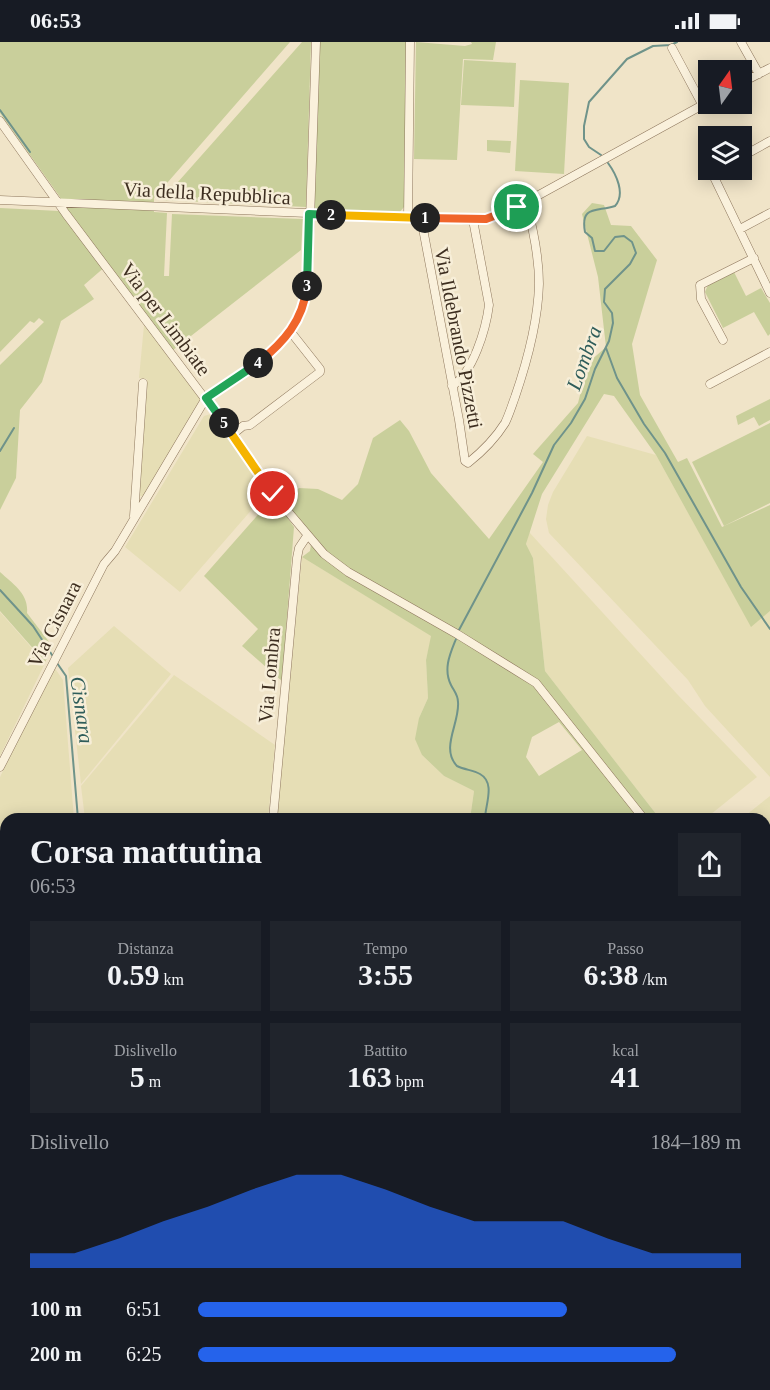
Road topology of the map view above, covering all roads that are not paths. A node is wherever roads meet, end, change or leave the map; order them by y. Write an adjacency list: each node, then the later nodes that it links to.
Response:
1 (316, 42): 18 (street)
2 (410, 42): 19 (street)
3 (741, 42): 6 (street)
4 (672, 48): 8 (street)
5 (770, 68): 6 (street)
6 (759, 74): 7 (street)
7 (752, 78)
8 (698, 91)
9 (698, 107): 15 (street, Via della Repubblica)
10 (0, 121): 16 (street, Via per Limbiate)
11 (770, 141): 12 (street)
12 (752, 151)
13 (716, 180): 22 (street)
14 (0, 200): 16 (street, Via della Repubblica)
15 (526, 202): 21 (street, Via della Repubblica); 31 (street, Via Ildebrando Pizzetti)
16 (59, 203): 18 (street, Via della Repubblica); 32 (street, Via per Limbiate)
17 (770, 213): 22 (street)
18 (309, 214): 19 (street, Via della Repubblica); 26 (street)
19 (408, 218): 20 (street, Via della Repubblica)
20 (420, 218): 21 (street, Via della Repubblica); 31 (street, Via Ildebrando Pizzetti)
21 (473, 220): 31 (street)
22 (740, 229): 23 (street)
23 (754, 258): 24 (street); 27 (street)
24 (767, 278): 25 (street)
25 (770, 293)
26 (290, 332): 32 (street); 33 (street)
27 (723, 340)
28 (770, 352): 30 (street)
29 (143, 383): 34 (street)
30 (711, 384)
31 (452, 386)
32 (206, 398): 33 (street, Via per Limbiate); 34 (street, Via Cisnara)
33 (232, 435): 35 (street, Via per Limbiate)
34 (134, 517): 36 (street, Via Cisnara)
35 (307, 536): 37 (street, Via Lombra); 38 (street, Via per Limbiate)
36 (0, 767)
37 (274, 813)
38 (639, 813)

